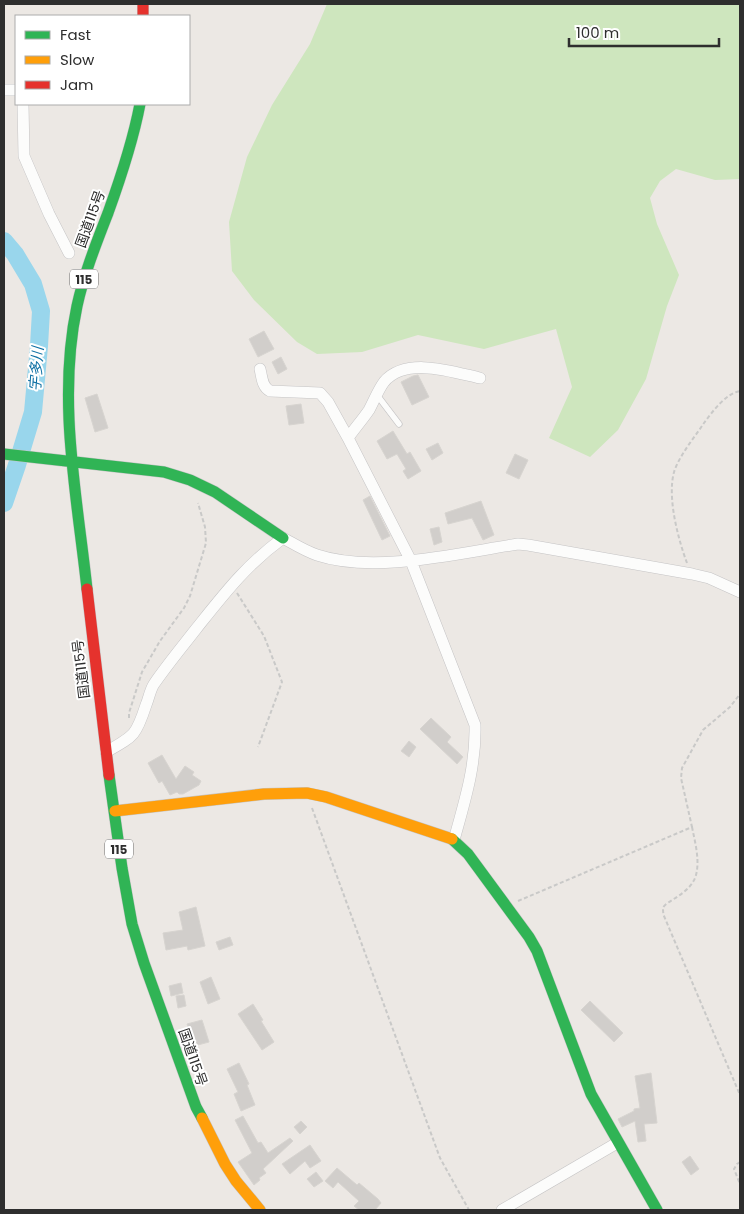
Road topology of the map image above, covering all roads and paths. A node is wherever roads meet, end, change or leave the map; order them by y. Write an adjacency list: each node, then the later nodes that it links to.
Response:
1 (23, 105): 3 (street)
2 (140, 105): 11 (main road, 国道115号 / 115)
3 (69, 253)
4 (260, 369): 9 (street)
5 (480, 378): 7 (street)
6 (740, 391): 15 (path)
7 (377, 395): 8 (lane); 9 (street)
8 (399, 424)
9 (348, 438): 14 (street)
10 (4, 454): 11 (main road)
11 (69, 460): 13 (main road); 21 (main road, 国道115号 / 115)
12 (198, 503): 19 (path)
13 (283, 538): 14 (street); 16 (street)
14 (411, 561): 15 (street); 25 (street)
15 (692, 574): 17 (street)
16 (231, 585): 19 (street); 20 (path)
17 (740, 592)
18 (740, 694): 24 (path)
19 (134, 735): 21 (street)
20 (258, 747)
21 (106, 752): 23 (main road, 国道115号 / 115)
22 (307, 793): 23 (main road); 25 (main road); 32 (path)
23 (115, 811): 31 (main road, 国道115号 / 115)
24 (692, 827): 26 (path); 27 (path)
25 (454, 840): 26 (main road)
26 (507, 906): 28 (main road)
27 (740, 1095)
28 (617, 1143): 33 (street); 34 (main road)
29 (740, 1162): 30 (path)
30 (740, 1184)
31 (260, 1210)
32 (468, 1210)
33 (502, 1210)
34 (657, 1210)

